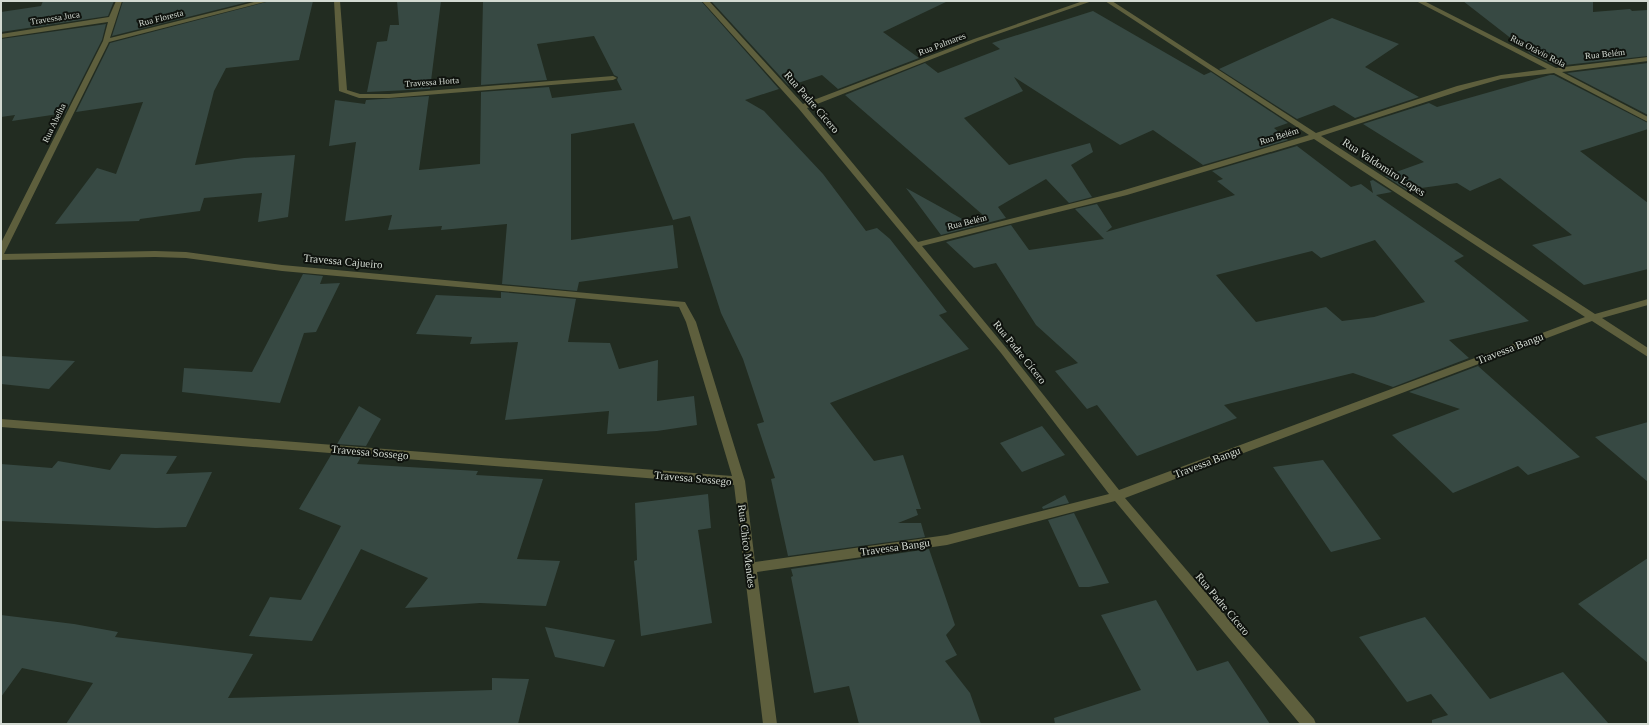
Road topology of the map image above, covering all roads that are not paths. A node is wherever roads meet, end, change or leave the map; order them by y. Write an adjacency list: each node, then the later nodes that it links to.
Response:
1 (119, 1): 8 (street, Rua Abelha)
2 (266, 1): 10 (street, Rua Floresta)
3 (337, 1): 13 (street, Travessa Horta)
4 (705, 1): 14 (street, Rua Padre Cícero)
5 (1089, 1): 14 (street, Rua Palmares)
6 (1108, 1): 16 (street, Rua Valdomiro Lopes)
7 (1419, 1): 12 (street, Rua Otávio Rola)
8 (112, 19): 9 (street, Travessa Juca); 10 (street, Rua Abelha)
9 (1, 36)
10 (106, 41): 18 (street, Rua Abelha)
11 (1648, 59): 12 (street, Rua Belém)
12 (1554, 70): 15 (street, Rua Otávio Rola); 16 (street, Rua Belém)
13 (613, 78)
14 (802, 107): 17 (street, Rua Padre Cícero)
15 (1648, 120)
16 (1315, 136): 17 (street, Rua Belém); 22 (street, Rua Valdomiro Lopes)
17 (917, 245): 26 (street, Rua Padre Cícero)
18 (1, 252)
19 (1, 257): 21 (street, Travessa Cajueiro)
20 (1648, 302): 22 (street, Travessa Bangu)
21 (682, 304): 25 (street, Rua Chico Mendes)
22 (1594, 317): 23 (street, Rua Valdomiro Lopes); 26 (street, Travessa Bangu)
23 (1648, 353)
24 (1, 423): 25 (street, Travessa Sossego)
25 (739, 481): 27 (street, Rua Chico Mendes)
26 (1117, 496): 27 (street, Travessa Bangu); 29 (street, Rua Padre Cícero)
27 (750, 568): 28 (street, Rua Chico Mendes)
28 (770, 724)
29 (1309, 724)

